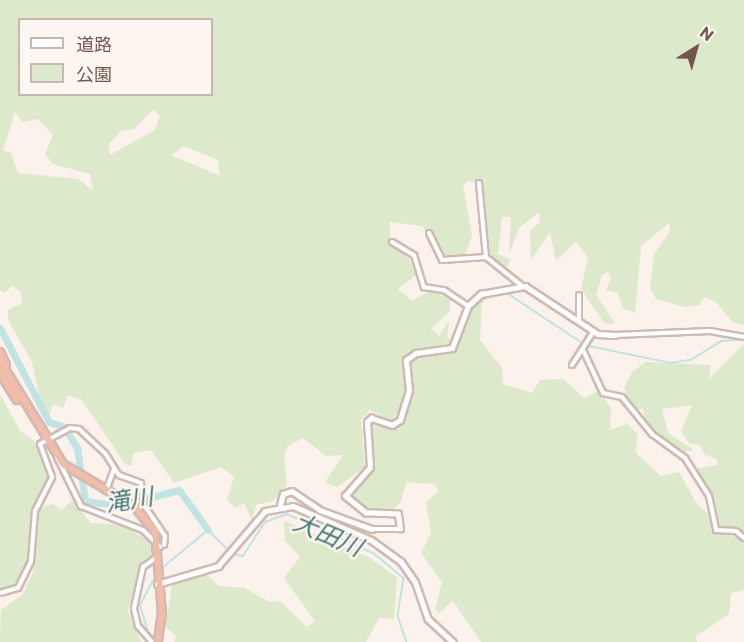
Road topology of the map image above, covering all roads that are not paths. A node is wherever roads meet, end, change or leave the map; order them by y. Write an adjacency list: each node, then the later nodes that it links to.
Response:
1 (478, 183): 4 (street)
2 (429, 234): 4 (street)
3 (392, 242): 7 (street)
4 (486, 257): 5 (street)
5 (521, 285): 7 (street); 8 (street)
6 (579, 295): 8 (street)
7 (468, 306): 23 (street)
8 (579, 320): 9 (street)
9 (594, 332): 10 (street); 13 (street)
10 (615, 336): 11 (street)
11 (744, 337)
12 (0, 352): 17 (highway)
13 (584, 352): 15 (street); 24 (street)
14 (0, 361): 17 (highway)
15 (572, 365)
16 (0, 372): 18 (highway)
17 (29, 412): 18 (highway)
18 (33, 418): 19 (highway)
19 (46, 440): 20 (highway); 21 (street); 28 (street)
20 (57, 456): 22 (highway); 25 (street)
21 (114, 469): 22 (street); 25 (street)
22 (106, 492): 25 (highway)
23 (280, 505): 27 (main road); 31 (main road)
24 (744, 538)
25 (162, 546): 26 (highway)
26 (159, 556): 27 (highway); 29 (street)
27 (157, 582): 30 (highway)
28 (0, 592)
29 (152, 642)
30 (158, 642)
31 (453, 642)

